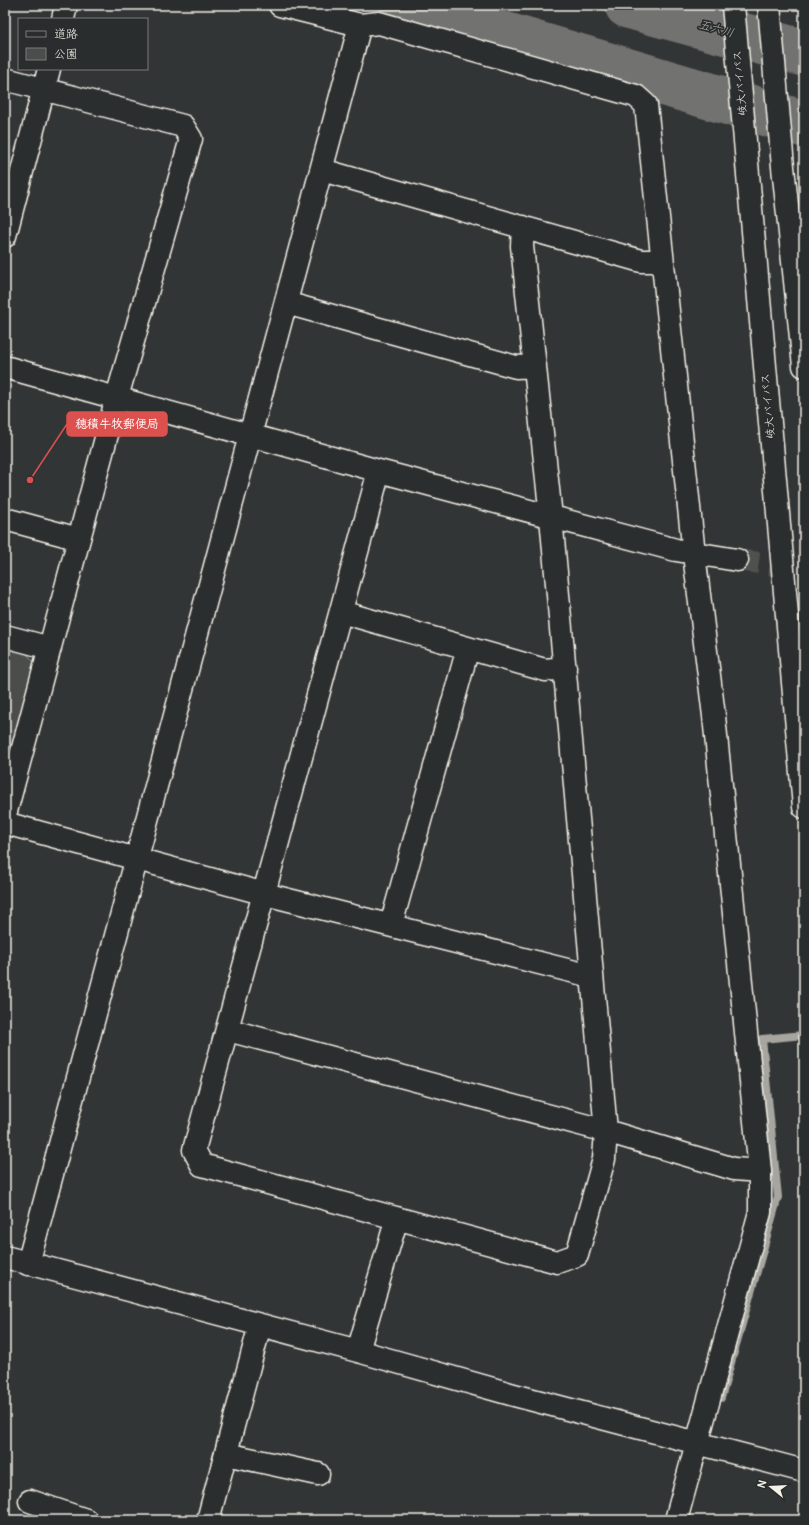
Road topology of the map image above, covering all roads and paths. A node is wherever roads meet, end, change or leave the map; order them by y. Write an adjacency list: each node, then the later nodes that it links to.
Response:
1 (66, 5): 6 (main road)
2 (280, 5): 7 (main road)
3 (733, 5): 33 (main road, 岐大バイパス)
4 (770, 5): 18 (main road)
5 (802, 5): 8 (path)
6 (63, 18)
7 (360, 25): 12 (main road); 15 (main road)
8 (804, 32)
9 (50, 70): 11 (main road)
10 (5, 79): 11 (main road)
11 (44, 90): 14 (main road); 20 (main road)
12 (322, 170): 13 (main road); 16 (main road)
13 (523, 227): 15 (main road); 17 (main road)
14 (5, 236)
15 (662, 261): 26 (main road)
16 (286, 303): 17 (main road); 21 (main road)
17 (535, 366): 23 (main road)
18 (804, 366)
19 (5, 367): 20 (main road)
20 (117, 398): 21 (main road); 25 (main road)
21 (250, 435): 22 (main road); 36 (main road)
22 (379, 471): 23 (main road); 28 (main road)
23 (551, 517): 26 (main road); 32 (main road)
24 (5, 519): 25 (main road)
25 (79, 539): 30 (main road)
26 (694, 554): 27 (main road); 42 (main road)
27 (737, 560)
28 (341, 612): 31 (main road); 37 (main road)
29 (5, 636): 30 (main road)
30 (50, 648): 34 (main road)
31 (468, 648): 32 (main road); 38 (main road)
32 (565, 668): 39 (main road)
33 (804, 806)
34 (5, 815)
35 (5, 823): 36 (main road)
36 (137, 858): 37 (main road); 45 (main road)
37 (265, 894): 38 (main road); 40 (main road)
38 (391, 925): 39 (main road)
39 (591, 976): 41 (main road)
40 (228, 1030): 41 (main road); 43 (main road)
41 (606, 1131): 42 (main road); 43 (main road)
42 (760, 1171): 48 (main road)
43 (397, 1218): 47 (main road)
44 (5, 1257): 45 (main road)
45 (28, 1264): 46 (main road)
46 (260, 1325): 47 (main road); 49 (main road)
47 (358, 1351): 48 (main road)
48 (697, 1443): 50 (main road); 55 (main road)
49 (226, 1454): 51 (main road); 54 (main road)
50 (804, 1472)
51 (318, 1474)
52 (30, 1501): 53 (main road)
53 (86, 1520)
54 (208, 1520)
55 (676, 1520)

